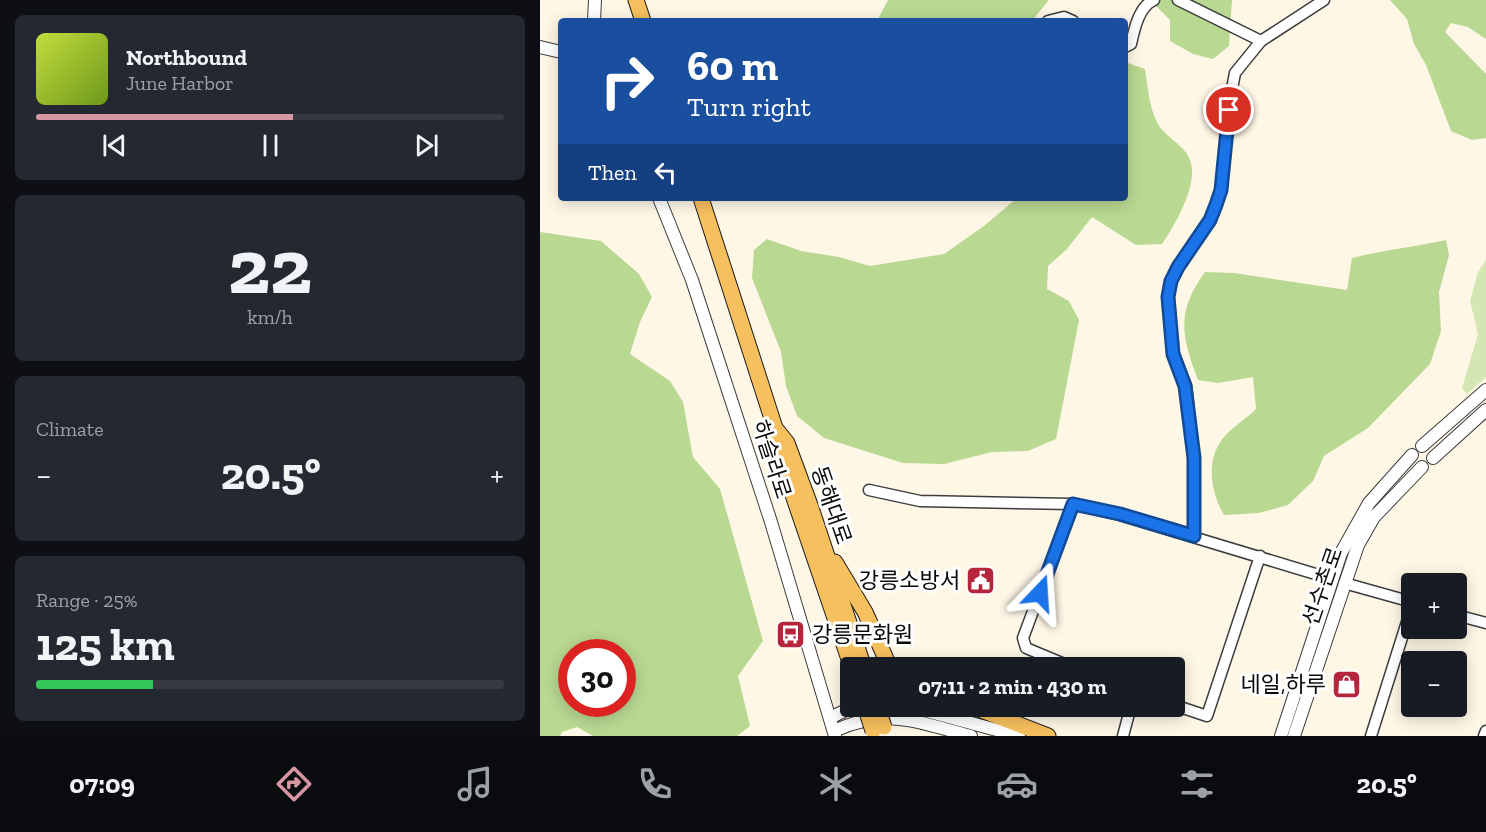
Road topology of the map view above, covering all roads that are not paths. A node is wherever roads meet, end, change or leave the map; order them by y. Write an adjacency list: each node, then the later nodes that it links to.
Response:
1 (595, 0): 6 (street)
2 (636, 0): 7 (main road)
3 (1154, 0): 10 (street)
4 (1178, 0): 8 (street)
5 (1324, 0): 8 (street)
6 (594, 18)
7 (642, 18)
8 (1261, 41): 24 (street)
9 (540, 46): 11 (street)
10 (1128, 46)
11 (558, 51)
12 (659, 201): 43 (street, 하슬라로)
13 (702, 201): 16 (main road, 동해대로)
14 (1486, 390): 17 (street)
15 (1486, 410): 19 (street)
16 (775, 428): 23 (main road, 동해대로); 32 (main road, 동해대로)
17 (1422, 446): 18 (street); 19 (street)
18 (1412, 455): 20 (street); 26 (street, 선수촌로)
19 (1433, 458): 20 (street)
20 (1422, 467): 27 (street, 선수촌로)
21 (869, 490): 22 (street, 선수촌로)
22 (1073, 504): 24 (street, 선수촌로); 35 (street)
23 (819, 536): 33 (main road, 동해대로); 34 (main road)
24 (1194, 536): 25 (street, 선수촌로)
25 (1260, 556): 26 (street, 선수촌로); 36 (street)
26 (1332, 579): 27 (street); 51 (street, 선수촌로)
27 (1344, 583): 28 (street); 52 (street, 선수촌로)
28 (1401, 601)
29 (1467, 618): 30 (street)
30 (1486, 623)
31 (1401, 639): 53 (street)
32 (848, 657)
33 (860, 657)
34 (886, 657)
35 (1048, 657)
36 (1185, 709)
37 (840, 713): 43 (street)
38 (871, 717): 45 (main road, bridge)
39 (878, 717): 45 (main road, bridge)
40 (949, 717): 48 (street)
41 (999, 717): 49 (main road)
42 (1128, 717): 50 (street)
43 (830, 718): 46 (street, 하슬라로)
44 (1486, 731): 54 (street)
45 (880, 732)
46 (834, 733): 47 (street)
47 (971, 736)
48 (1019, 736)
49 (1048, 736)
50 (1122, 736)
51 (1281, 736)
52 (1294, 736)
53 (1371, 736)
54 (1485, 736)

